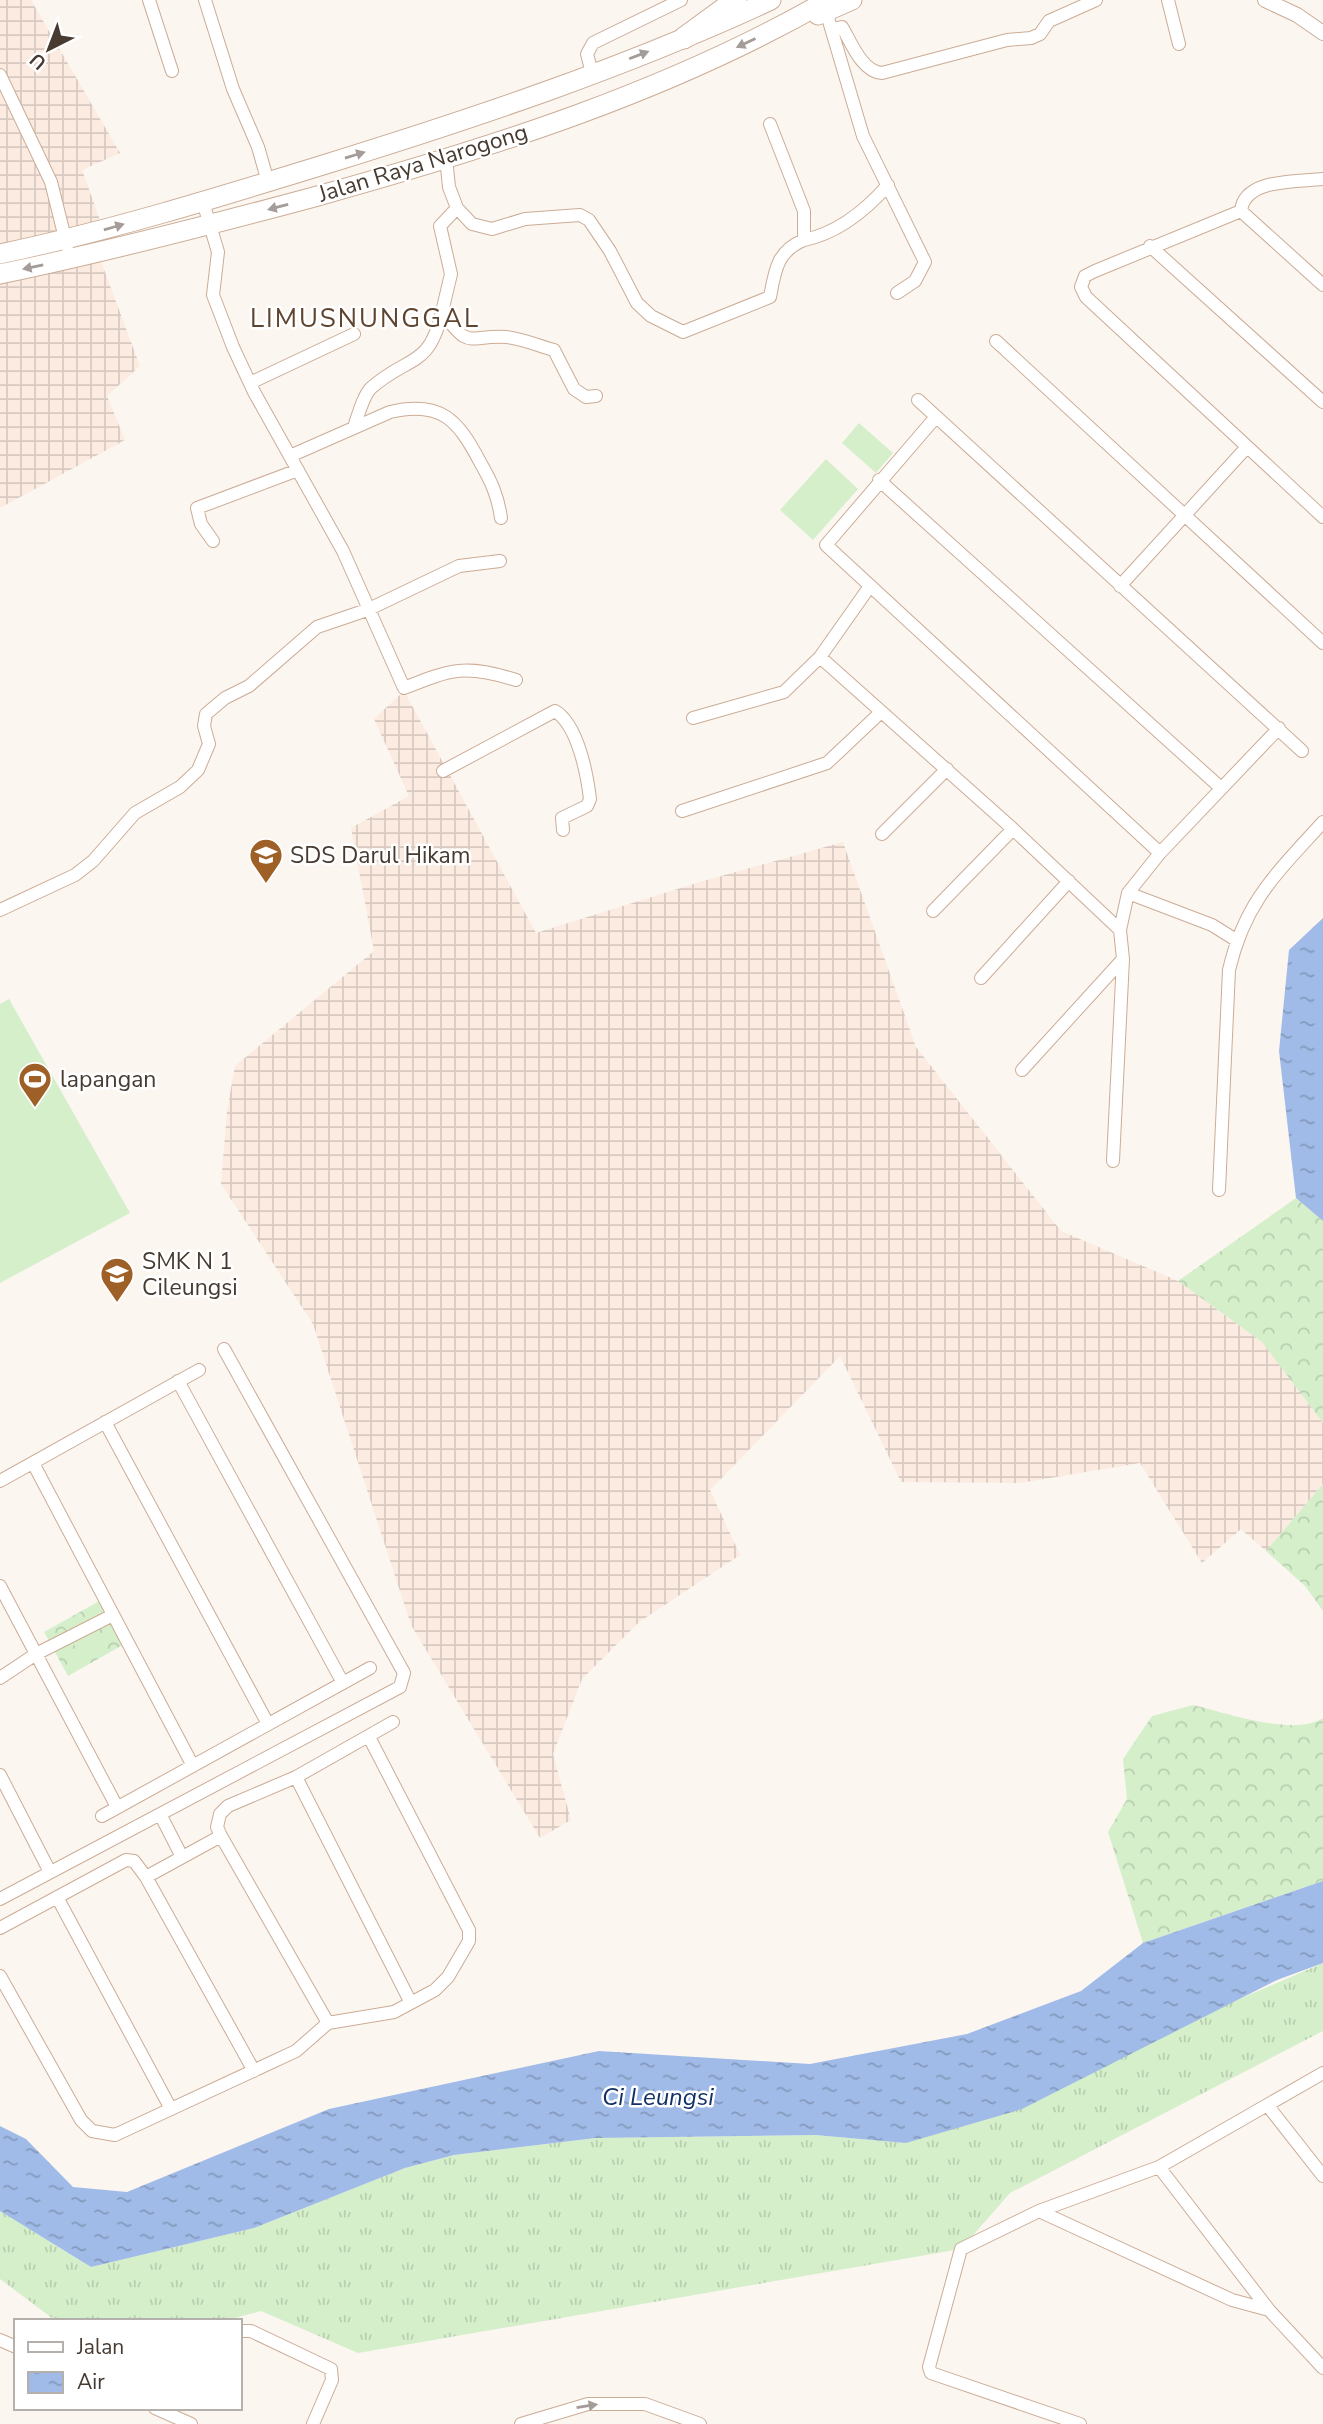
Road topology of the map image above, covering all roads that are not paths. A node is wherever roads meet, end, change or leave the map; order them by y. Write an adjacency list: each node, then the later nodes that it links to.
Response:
1 (149, 0): 14 (street)
2 (205, 0): 20 (street)
3 (681, 0): 15 (street)
4 (736, 0): 12 (highway)
5 (771, 0): 12 (main road, Jalan Raya Narogong)
6 (852, 0): 10 (main road, Jalan Raya Narogong)
7 (1096, 0): 10 (street)
8 (1168, 0): 13 (street)
9 (1265, 0): 11 (street)
10 (829, 14): 18 (main road, Jalan Raya Narogong, one-way to 18); 21 (street)
11 (1323, 33)
12 (684, 38): 15 (main road, Jalan Raya Narogong, one-way to 12)
13 (1180, 44)
14 (172, 71)
15 (592, 73): 20 (main road, Jalan Raya Narogong, one-way to 15)
16 (0, 75): 28 (street)
17 (770, 124): 26 (street)
18 (446, 158): 23 (street); 25 (main road, Jalan Raya Narogong, one-way to 25)
19 (1323, 179): 24 (street)
20 (268, 182): 22 (main road, Jalan Raya Narogong)
21 (888, 184): 26 (street); 32 (street)
22 (203, 202): 25 (street); 28 (main road, Jalan Raya Narogong, one-way to 22)
23 (457, 208): 26 (street); 33 (street)
24 (1241, 211): 27 (street); 31 (street)
25 (212, 225): 28 (main road, Jalan Raya Narogong); 36 (street)
26 (804, 240)
27 (1150, 246): 39 (street); 42 (street)
28 (68, 250): 29 (main road, Jalan Raya Narogong); 30 (main road, Jalan Raya Narogong, one-way to 30)
29 (0, 254)
30 (0, 274)
31 (1323, 285)
32 (897, 293)
33 (442, 312): 37 (street); 41 (street)
34 (354, 334): 36 (street)
35 (996, 341): 46 (street)
36 (250, 383): 43 (street)
37 (596, 396)
38 (918, 400): 40 (street)
39 (1323, 402)
40 (935, 418): 45 (street); 52 (street)
41 (354, 427): 43 (street); 48 (street)
42 (1246, 448): 46 (street); 47 (street)
43 (290, 456): 44 (street)
44 (298, 470): 49 (street); 53 (street)
45 (879, 480): 51 (street); 63 (street)
46 (1183, 515): 52 (street); 54 (street)
47 (1323, 517)
48 (501, 518)
49 (213, 541)
50 (500, 561): 53 (street)
51 (870, 586): 55 (street); 69 (street)
52 (1120, 586): 59 (street)
53 (367, 610): 56 (street); 72 (street)
54 (1323, 643)
55 (820, 657): 57 (street); 58 (street)
56 (516, 680)
57 (880, 713): 61 (street); 64 (street)
58 (693, 718)
59 (1279, 728): 60 (street); 63 (street)
60 (1302, 751)
61 (947, 769): 66 (street); 68 (street)
62 (443, 771): 67 (street)
63 (1221, 788): 69 (street)
64 (682, 811)
65 (1323, 821): 75 (street)
66 (1013, 829): 70 (street); 73 (street)
67 (563, 830)
68 (883, 834)
69 (1160, 853): 71 (street)
70 (1069, 881): 74 (street); 77 (street)
71 (1128, 893): 74 (street); 75 (street)
72 (0, 910)
73 (933, 911)
74 (1120, 930): 76 (street)
75 (1236, 940): 80 (street)
76 (1123, 959): 78 (street); 79 (street)
77 (981, 978)
78 (1022, 1070)
79 (1113, 1161)
80 (1219, 1190)
81 (225, 1349): 101 (street)
82 (200, 1370): 83 (street)
83 (178, 1381): 84 (street); 92 (street)
84 (105, 1422): 85 (street); 94 (street)
85 (33, 1463): 86 (street); 88 (street)
86 (0, 1481)
87 (0, 1586): 89 (street)
88 (113, 1615): 89 (street); 96 (street)
89 (36, 1654): 91 (street); 99 (street)
90 (370, 1668): 92 (street)
91 (0, 1678)
92 (343, 1683): 94 (street)
93 (393, 1722): 95 (street)
94 (268, 1724): 96 (street)
95 (369, 1737): 98 (street); 110 (street)
96 (193, 1766): 99 (street)
97 (0, 1775): 104 (street)
98 (296, 1777): 102 (street); 110 (street)
99 (117, 1807): 100 (street)
100 (102, 1816)
101 (161, 1816): 103 (street); 104 (street)
102 (221, 1836): 103 (street); 111 (street)
103 (182, 1857): 105 (street)
104 (50, 1872): 107 (street)
105 (146, 1877): 106 (street); 112 (street)
106 (57, 1897): 108 (street); 115 (street)
107 (0, 1899)
108 (0, 1928)
109 (0, 1976): 115 (street)
110 (411, 2003): 111 (street)
111 (328, 2023): 112 (street)
112 (254, 2071): 115 (street)
113 (1323, 2073): 114 (street)
114 (1268, 2106): 116 (street); 117 (street)
115 (171, 2109)
116 (1159, 2167): 118 (street); 119 (street)
117 (1323, 2176)
118 (1040, 2211): 119 (street); 127 (street)
119 (1269, 2310): 121 (street)
120 (242, 2331): 124 (street)
121 (1323, 2368)
122 (160, 2410): 123 (street)
123 (191, 2424)
124 (313, 2424)
125 (521, 2424): 126 (street, one-way to 126)
126 (700, 2424)
127 (1080, 2424)

